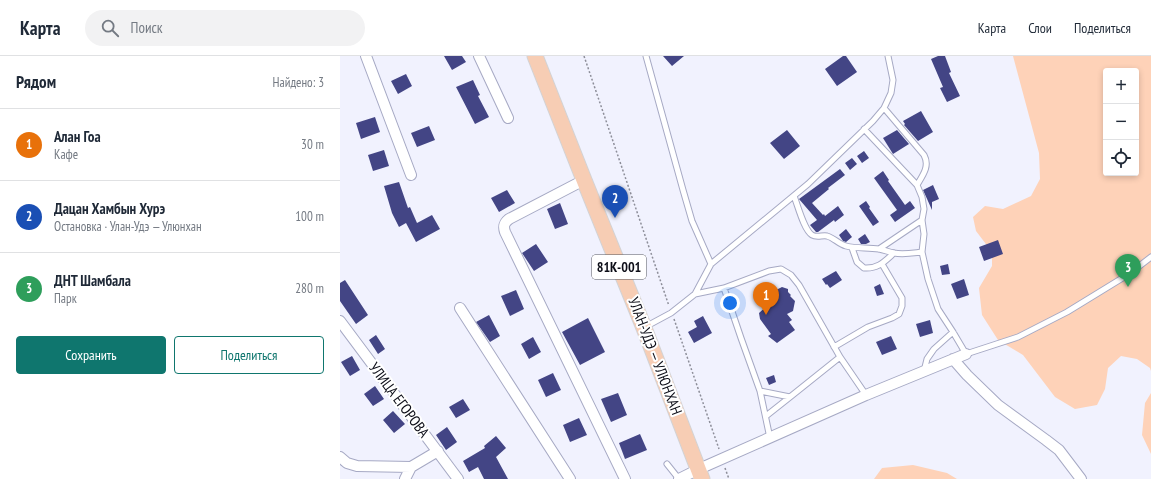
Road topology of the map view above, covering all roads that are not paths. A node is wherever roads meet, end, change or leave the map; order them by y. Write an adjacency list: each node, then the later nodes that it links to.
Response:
1 (366, 56): 9 (street)
2 (479, 56): 7 (street)
3 (535, 56): 10 (main road, УЛАН-УДЭ — УЛЮНХАН / 81К-001)
4 (646, 56): 19 (lane)
5 (888, 56): 6 (lane)
6 (884, 108): 8 (lane); 11 (lane)
7 (508, 118)
8 (864, 129): 11 (lane); 12 (lane)
9 (411, 175)
10 (584, 180): 25 (main road, УЛАН-УДЭ — УЛЮНХАН / 81К-001); 45 (street)
11 (917, 185): 13 (lane)
12 (794, 196): 14 (lane); 19 (lane)
13 (922, 220): 15 (lane); 16 (lane)
14 (852, 248): 15 (lane); 20 (lane)
15 (879, 249): 17 (lane)
16 (922, 252): 17 (lane); 26 (lane)
17 (894, 253): 20 (lane)
18 (1151, 257): 28 (lane)
19 (711, 264): 22 (lane)
20 (882, 264): 27 (lane)
21 (724, 288): 22 (lane); 27 (lane); 32 (lane)
22 (695, 294): 25 (lane)
23 (460, 308): 44 (street)
24 (340, 321): 37 (street, УЛИЦА ЕГОРОВА)
25 (644, 328): 41 (main road, УЛАН-УДЭ — УЛЮНХАН / 81К-001)
26 (953, 332): 28 (lane); 31 (lane)
27 (834, 347): 29 (lane)
28 (966, 354): 30 (street)
29 (840, 358): 33 (lane); 34 (lane)
30 (953, 359): 31 (street); 47 (street)
31 (923, 372): 33 (street)
32 (760, 391): 34 (lane); 35 (lane)
33 (866, 395): 36 (street)
34 (790, 397): 35 (lane)
35 (766, 416): 36 (lane)
36 (770, 438): 41 (street)
37 (438, 451): 40 (street); 43 (street, УЛИЦА ЕГОРОВА)
38 (340, 457): 40 (street)
39 (667, 464): 46 (lane)
40 (411, 467): 42 (street)
41 (700, 474): 46 (street)
42 (405, 479)
43 (458, 479)
44 (570, 479)
45 (624, 479)
46 (679, 479)
47 (1081, 479)

